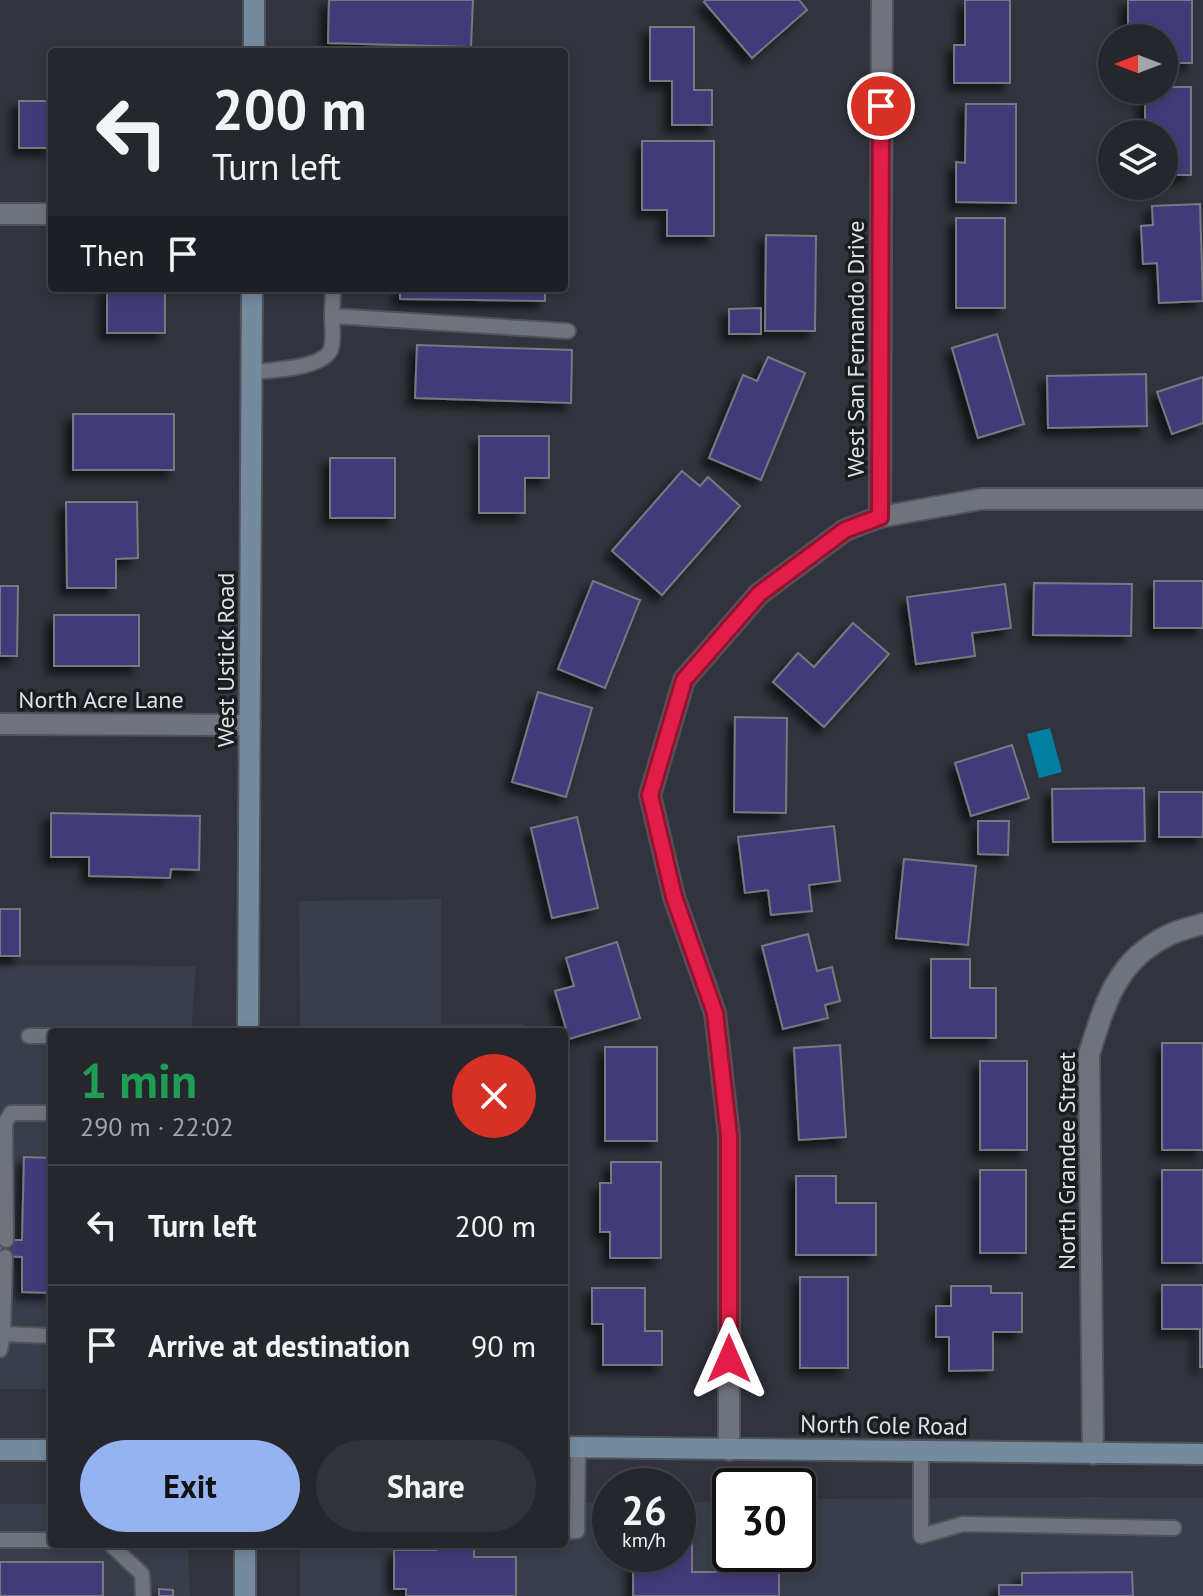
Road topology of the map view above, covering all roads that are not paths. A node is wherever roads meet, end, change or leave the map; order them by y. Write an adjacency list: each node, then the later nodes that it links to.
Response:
1 (254, 0): 3 (main road)
2 (882, 0): 12 (street, West San Fernando Drive)
3 (254, 48)
4 (0, 214): 5 (street)
5 (48, 214)
6 (252, 292): 10 (main road, West Ustick Road)
7 (333, 292): 8 (lane)
8 (332, 316): 9 (lane); 10 (lane)
9 (568, 331)
10 (252, 372): 14 (main road, West Ustick Road)
11 (1203, 499): 12 (street)
12 (880, 517): 28 (street)
13 (0, 724): 14 (street, North Acre Lane)
14 (250, 725): 16 (main road, West Ustick Road)
15 (1203, 924): 30 (street, North Grandee Street)
16 (248, 1028)
17 (29, 1036): 18 (lane)
18 (48, 1036)
19 (48, 1113): 20 (lane)
20 (6, 1240)
21 (5, 1257): 22 (lane)
22 (3, 1334): 23 (lane); 24 (lane)
23 (48, 1336)
24 (0, 1350)
25 (571, 1447): 28 (main road, North Cole Road); 33 (lane)
26 (0, 1450): 27 (main road)
27 (48, 1450)
28 (729, 1450): 29 (main road, North Cole Road)
29 (921, 1452): 30 (main road, North Cole Road); 32 (lane)
30 (1093, 1454): 31 (main road, North Cole Road)
31 (1203, 1454)
32 (1174, 1528)
33 (571, 1532)
34 (0, 1540): 35 (lane)
35 (48, 1540)
36 (114, 1548): 38 (lane)
37 (245, 1548): 39 (main road)
38 (143, 1596)
39 (245, 1596)

